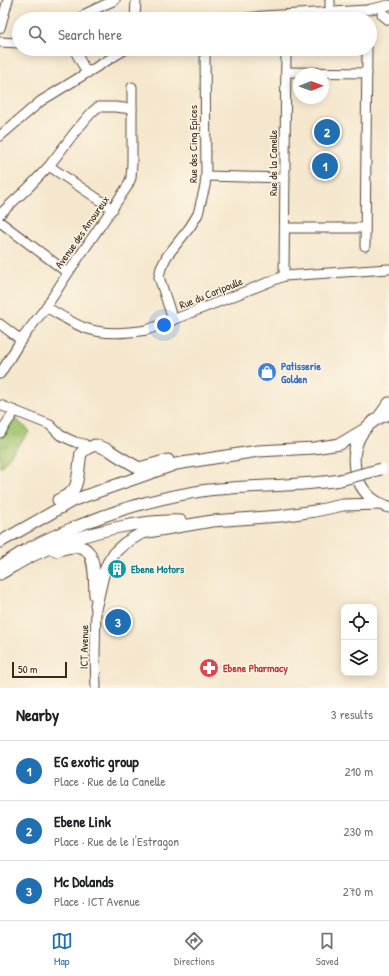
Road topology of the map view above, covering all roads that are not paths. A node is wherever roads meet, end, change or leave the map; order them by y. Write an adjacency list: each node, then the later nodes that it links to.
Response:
1 (8, 0): 9 (street)
2 (115, 0): 5 (street)
3 (136, 0): 6 (street)
4 (330, 0): 7 (street)
5 (89, 12)
6 (136, 12)
7 (330, 12): 8 (street)
8 (387, 13)
9 (0, 28)
10 (0, 42): 11 (street)
11 (12, 43)
12 (78, 56): 18 (street)
13 (115, 56): 18 (street)
14 (204, 56): 24 (street, Rue des Cinq Epices)
15 (286, 56): 17 (street, Rue de la Canelle)
16 (367, 56): 19 (street)
17 (286, 72): 19 (street); 25 (street, Rue de la Canelle)
18 (87, 73): 22 (street)
19 (367, 73): 30 (street)
20 (132, 87): 21 (street, Avenue des Amoureux)
21 (132, 109): 23 (street); 26 (street, Avenue des Amoureux)
22 (0, 136)
23 (49, 166): 26 (street); 27 (street)
24 (206, 176): 25 (street); 36 (street, Rue des Cinq Epices)
25 (285, 178): 29 (street, Rue de la Canelle)
26 (113, 209): 33 (street, Avenue des Amoureux)
27 (0, 214)
28 (0, 222): 33 (street)
29 (285, 228): 30 (street); 34 (street, Rue de la Canelle)
30 (365, 228): 31 (street)
31 (365, 246)
32 (389, 269): 34 (street, Rue du Caripoulle)
33 (68, 273): 35 (street, Avenue des Amoureux)
34 (284, 276): 36 (street, Rue du Caripoulle)
35 (46, 307): 36 (street, Rue du Caripoulle); 38 (street, Avenue des Amoureux)
36 (173, 320)
37 (0, 324): 38 (street)
38 (20, 340): 39 (street, Avenue des Amoureux)
39 (0, 374)
40 (389, 403): 44 (main road)
41 (0, 405): 42 (street)
42 (15, 411): 46 (street); 47 (street)
43 (389, 414): 44 (main road)
44 (377, 418): 45 (main road)
45 (364, 429): 48 (main road); 50 (main road)
46 (0, 433)
47 (88, 448): 48 (main road); 52 (main road)
48 (258, 451): 52 (main road)
49 (385, 467): 53 (main road, bridge)
50 (386, 507): 51 (main road)
51 (212, 521): 53 (main road); 54 (main road)
52 (0, 542)
53 (2, 570): 54 (main road)
54 (96, 605): 55 (street, ICT Avenue)
55 (96, 688)

